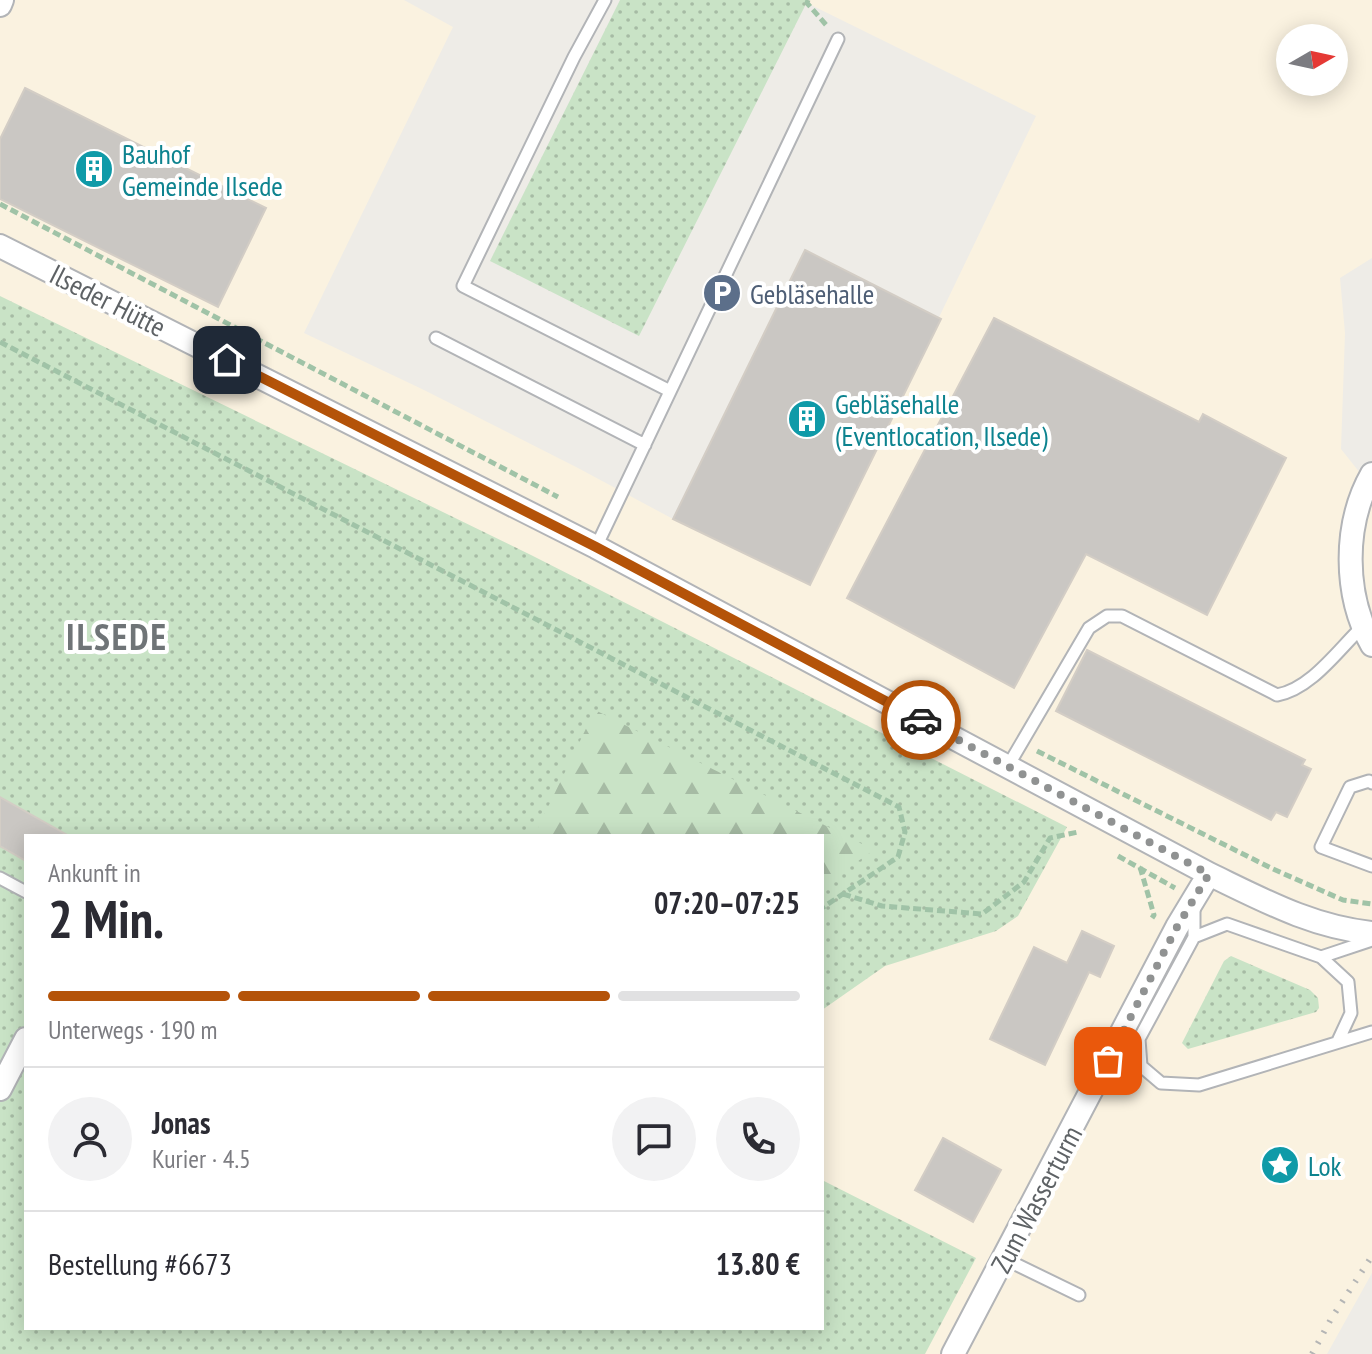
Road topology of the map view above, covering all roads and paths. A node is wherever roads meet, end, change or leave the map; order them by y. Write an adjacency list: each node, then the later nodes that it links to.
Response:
1 (605, 0): 7 (lane)
2 (808, 0): 3 (path)
3 (838, 39): 7 (lane)
4 (0, 246): 10 (street, Ilseder Hütte)
5 (436, 338): 8 (lane)
6 (0, 342): 21 (path)
7 (670, 391): 8 (lane)
8 (645, 445): 10 (lane)
9 (1372, 474): 11 (street)
10 (596, 547): 12 (street, Ilseder Hütte)
11 (1367, 636): 12 (lane)
12 (1008, 766): 18 (street, Ilseder Hütte)
13 (1372, 783): 17 (lane)
14 (1089, 839): 21 (path)
15 (1225, 845): 23 (path)
16 (1114, 854): 25 (path)
17 (1372, 866)
18 (1209, 874): 22 (street, Zum Wasserturm); 26 (street, Ilseder Hütte)
19 (0, 878): 20 (lane)
20 (24, 891)
21 (842, 893): 24 (path)
22 (1194, 897): 27 (lane); 34 (street, Zum Wasserturm)
23 (1372, 904)
24 (824, 906)
25 (1147, 929)
26 (1372, 933)
27 (1194, 937): 29 (lane); 31 (lane)
28 (1372, 940): 29 (lane)
29 (1321, 957): 31 (lane)
30 (1372, 1032): 31 (lane)
31 (1338, 1041)
32 (24, 1043): 33 (street)
33 (0, 1089)
34 (1005, 1259): 35 (lane); 36 (street, Zum Wasserturm)
35 (1079, 1295)
36 (953, 1354)

